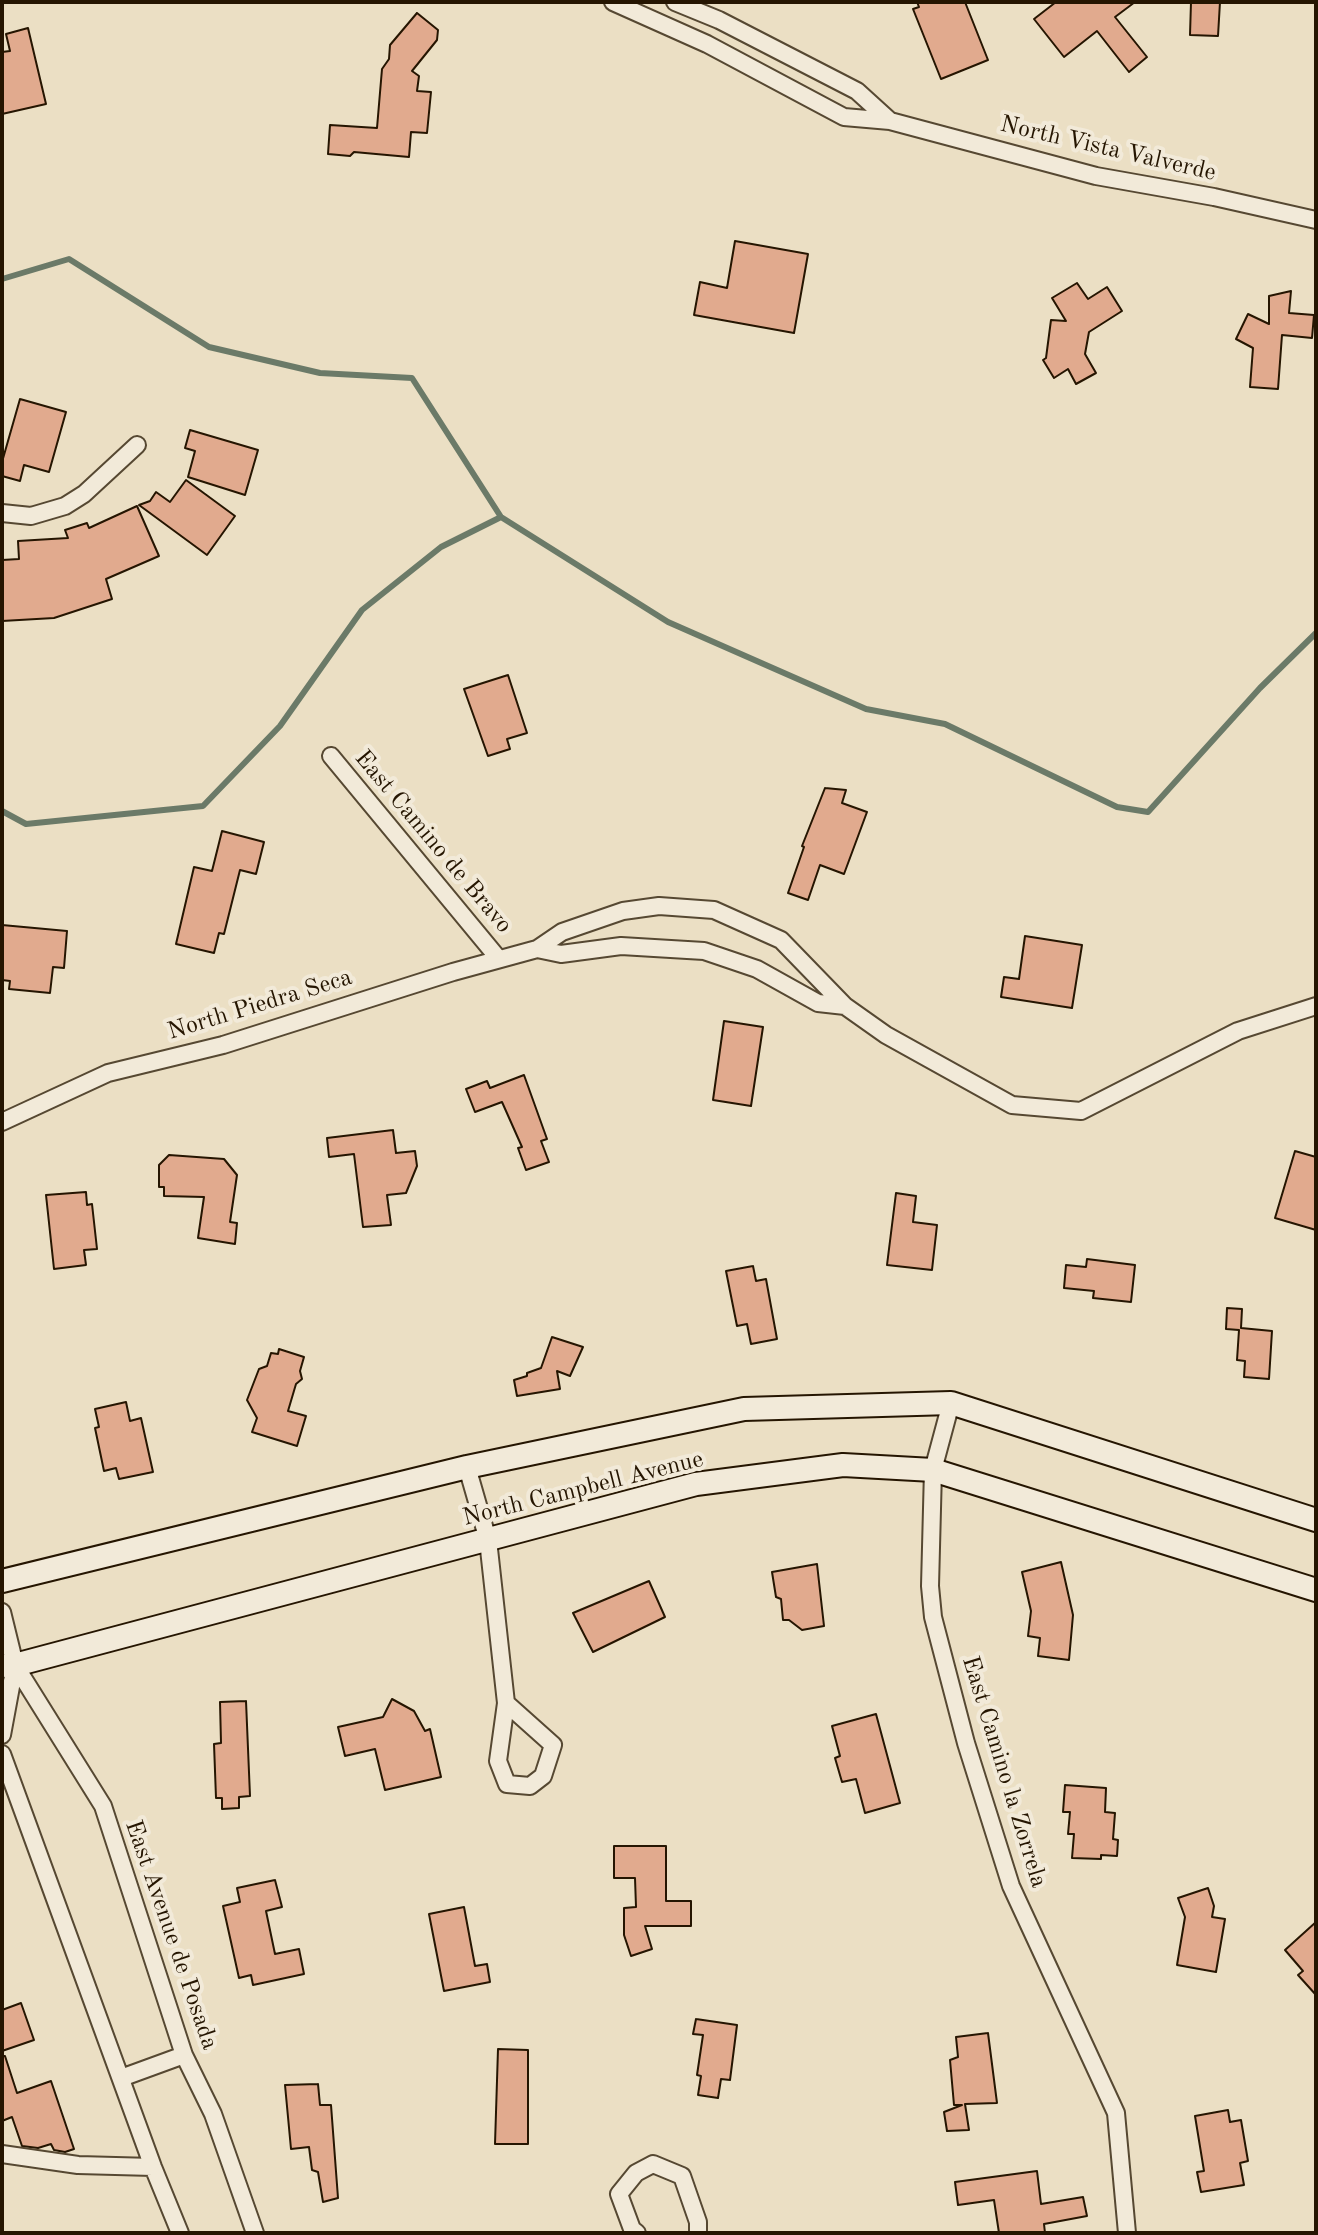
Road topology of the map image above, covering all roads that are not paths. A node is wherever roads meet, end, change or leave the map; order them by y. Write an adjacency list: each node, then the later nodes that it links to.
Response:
1 (613, 2): 3 (street, North Vista Valverde)
2 (675, 2): 3 (street, North Vista Valverde)
3 (890, 121): 4 (street, North Vista Valverde)
4 (1316, 220)
5 (137, 445): 6 (street)
6 (2, 513)
7 (331, 756): 9 (street, East Camino de Bravo)
8 (537, 949): 9 (street, North Piedra Seca); 10 (street, North Piedra Seca); 10 (street, North Piedra Seca)
9 (498, 958): 12 (street, North Piedra Seca)
10 (845, 1006): 11 (street, North Piedra Seca)
11 (1316, 1006)
12 (2, 1122)
13 (951, 1403): 14 (main road, North Campbell Avenue); 15 (street, East Camino la Zorrela); 16 (main road, North Campbell Avenue)
14 (467, 1467): 17 (street); 18 (main road, North Campbell Avenue)
15 (933, 1470): 17 (main road, North Campbell Avenue); 19 (main road, North Campbell Avenue); 33 (street, East Camino la Zorrela)
16 (1316, 1520)
17 (488, 1540): 21 (main road, North Campbell Avenue); 22 (street)
18 (2, 1581)
19 (1316, 1590)
20 (2, 1612): 21 (street, East Avenue de Posada)
21 (8, 1666): 23 (street, East Avenue de Posada); 25 (street, East Avenue de Posada)
22 (506, 1703): 22 (street)
23 (2, 1735)
24 (2, 1754): 26 (street)
25 (184, 2055): 26 (street); 30 (street, East Avenue de Posada)
26 (121, 2078): 28 (street)
27 (2, 2154): 28 (street)
28 (153, 2167): 29 (street)
29 (180, 2233)
30 (255, 2233)
31 (637, 2233): 32 (street)
32 (698, 2233)
33 (1127, 2233)

